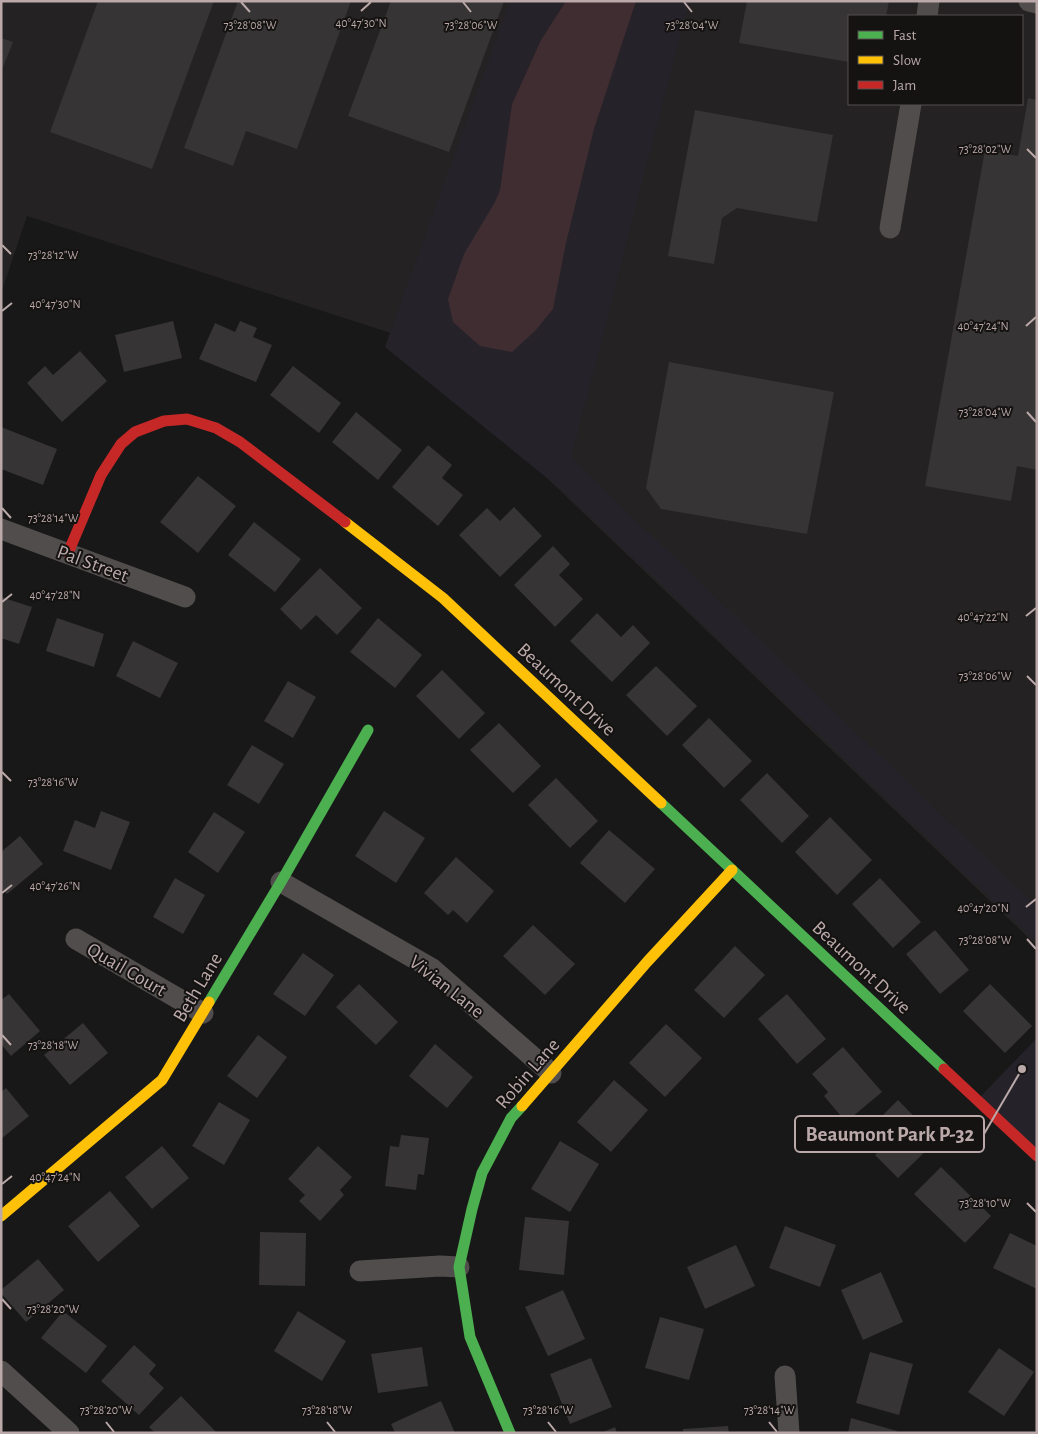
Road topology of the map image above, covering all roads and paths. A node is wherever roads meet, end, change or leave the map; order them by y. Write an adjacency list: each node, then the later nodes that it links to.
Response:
1 (929, 1): 4 (street)
2 (1029, 1): 3 (street)
3 (1037, 3)
4 (927, 15)
5 (912, 105): 6 (street)
6 (890, 228)
7 (1, 529): 8 (street, Pal Street)
8 (68, 554): 9 (street, Pal Street); 11 (street, Beaumont Drive)
9 (185, 597)
10 (368, 730): 12 (street, Beth Lane)
11 (732, 870): 15 (street, Robin Lane); 16 (street, Beaumont Drive)
12 (281, 882): 14 (street, Beth Lane); 15 (street, Vivian Lane)
13 (76, 939): 14 (street, Quail Court)
14 (203, 1013): 17 (street, Beth Lane)
15 (551, 1073): 18 (street, Robin Lane)
16 (1037, 1156)
17 (1, 1216)
18 (459, 1267): 19 (street); 23 (street, Robin Lane)
19 (360, 1271)
20 (1, 1371): 22 (street)
21 (785, 1376): 24 (street)
22 (69, 1433)
23 (510, 1433)
24 (789, 1433)

